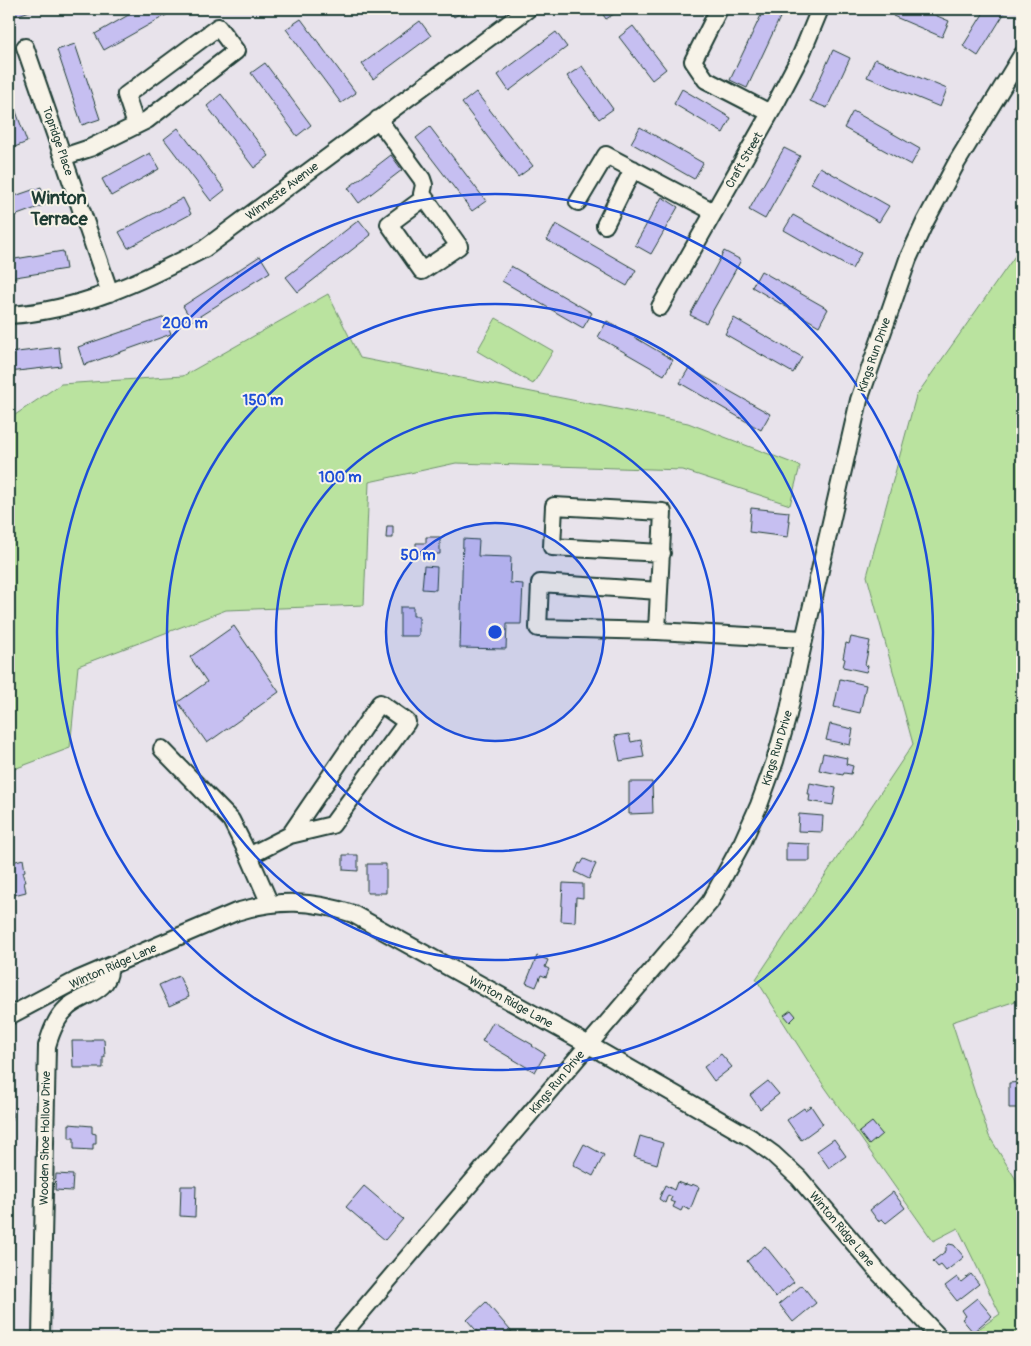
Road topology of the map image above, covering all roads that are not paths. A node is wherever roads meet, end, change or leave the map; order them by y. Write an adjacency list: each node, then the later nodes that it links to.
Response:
1 (528, 9): 7 (street, Winneste Avenue)
2 (719, 9): 6 (street)
3 (820, 9): 6 (street, Craft Street)
4 (25, 47): 9 (street, Topridge Place)
5 (1022, 56): 21 (street, Kings Run Drive)
6 (770, 113): 13 (street, Craft Street)
7 (378, 119): 11 (street); 15 (street, Winneste Avenue)
8 (136, 125): 8 (street); 9 (street)
9 (63, 157): 15 (street, Topridge Place)
10 (633, 170): 12 (street); 13 (street); 14 (street)
11 (424, 198): 11 (street)
12 (578, 202)
13 (714, 212): 16 (street, Craft Street)
14 (605, 225)
15 (110, 293): 17 (street, Winneste Avenue)
16 (660, 307)
17 (9, 315)
18 (662, 553): 18 (street); 19 (street)
19 (659, 591): 20 (street); 20 (street)
20 (657, 631): 21 (street)
21 (804, 639): 28 (street, Kings Run Drive)
22 (162, 749): 24 (street)
23 (290, 835): 23 (street); 24 (street)
24 (249, 856): 25 (street)
25 (270, 904): 26 (street, Winton Ridge Lane); 28 (street, Winton Ridge Lane)
26 (109, 967): 27 (street, Winton Ridge Lane); 29 (street, Wooden Shoe Hollow Drive)
27 (9, 1016)
28 (589, 1045): 30 (street, Kings Run Drive); 31 (street, Winton Ridge Lane)
29 (41, 1337)
30 (340, 1337)
31 (938, 1337)

